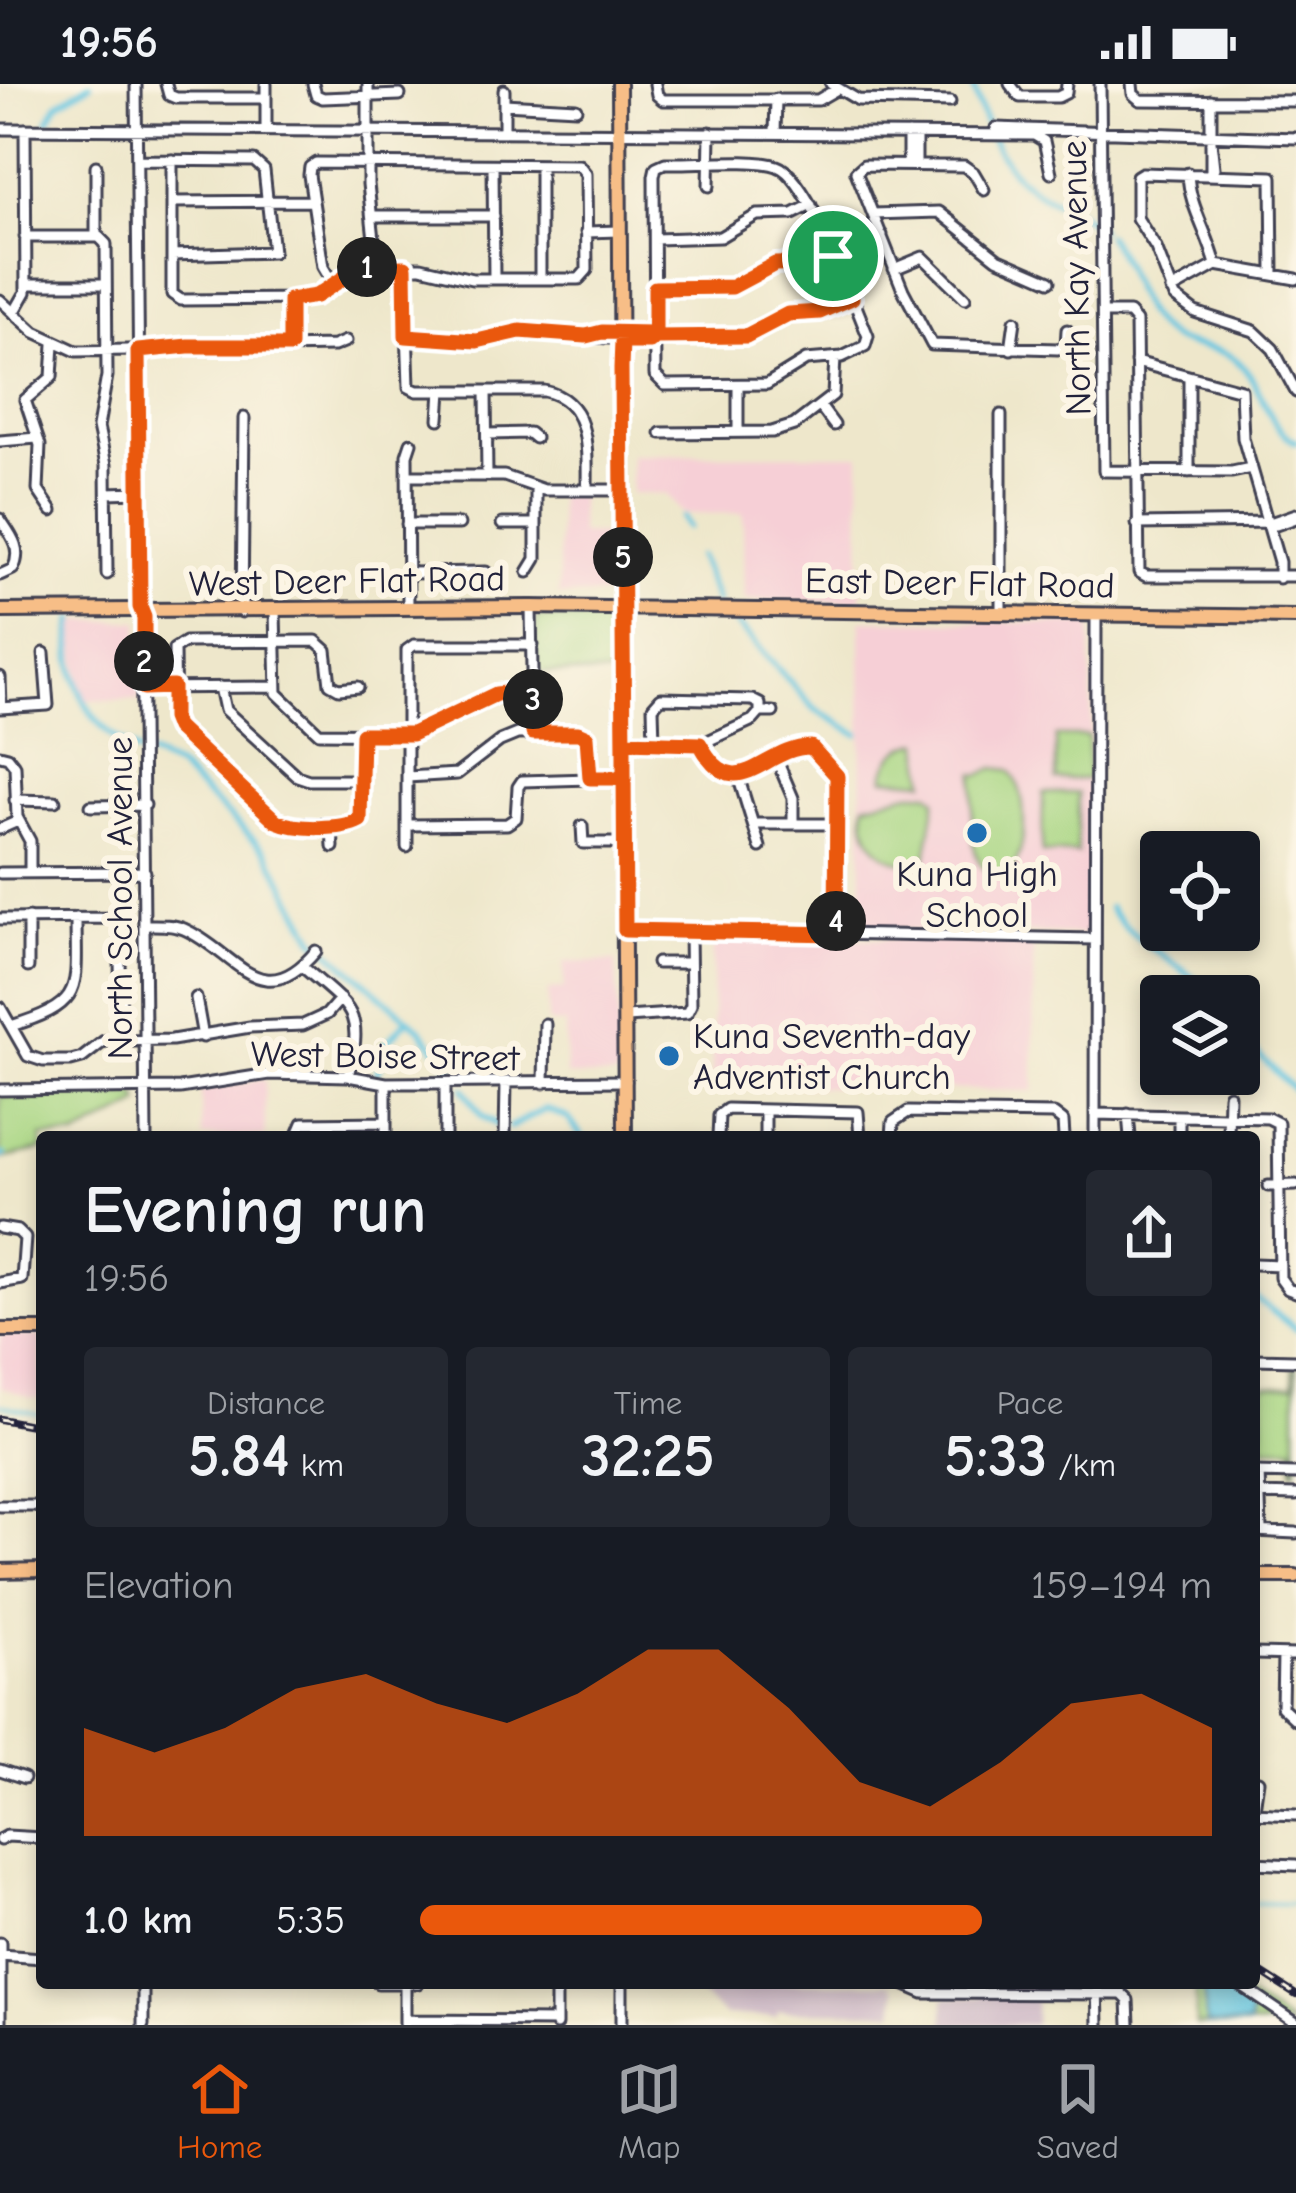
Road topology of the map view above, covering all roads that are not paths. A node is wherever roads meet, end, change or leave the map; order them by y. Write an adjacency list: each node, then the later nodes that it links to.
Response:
1 (136, 84): 31 (street, North School Avenue)
2 (266, 84): 18 (street)
3 (368, 84): 19 (street)
4 (619, 84): 34 (main road)
5 (742, 84): 20 (street)
6 (880, 84): 24 (street)
7 (1010, 84): 11 (street)
8 (1100, 84): 35 (street, North Kay Avenue)
9 (1179, 84): 22 (street)
10 (834, 87): 21 (street); 24 (street)
11 (1065, 89)
12 (167, 90): 18 (street)
13 (315, 90): 19 (street)
14 (504, 90): 27 (street)
15 (656, 90): 20 (street)
16 (1133, 90): 22 (street)
17 (400, 95): 19 (street)
18 (266, 98): 32 (street)
19 (368, 98): 33 (street)
20 (742, 99): 21 (street)
21 (776, 100): 38 (street)
22 (1180, 100): 23 (street)
23 (1211, 100): 25 (street); 41 (street)
24 (880, 101): 26 (street)
25 (1296, 101)
26 (950, 102)
27 (504, 104): 28 (street); 36 (street)
28 (576, 108)
29 (0, 129): 30 (street)
30 (25, 129): 31 (street); 66 (street)
31 (136, 129): 32 (street); 43 (street, North School Avenue)
32 (266, 129): 33 (street)
33 (368, 129): 36 (street); 45 (street)
34 (619, 130): 36 (street); 37 (street); 63 (main road)
35 (1100, 130): 40 (street); 41 (street); 90 (street, North Kay Avenue)
36 (504, 132)
37 (710, 132): 38 (street); 46 (street)
38 (776, 133): 39 (street)
39 (912, 134): 40 (street); 49 (street)
40 (990, 134): 51 (street)
41 (1211, 137): 42 (street); 53 (street)
42 (1296, 138)
43 (136, 160): 44 (street); 101 (street, North School Avenue)
44 (172, 160): 57 (street); 58 (street)
45 (368, 163): 47 (street); 56 (street); 61 (street)
46 (710, 164): 54 (street); 59 (street); 68 (street)
47 (493, 165): 48 (street); 62 (street)
48 (540, 165): 64 (street); 77 (street)
49 (912, 165): 55 (street); 60 (street)
50 (95, 166): 67 (street)
51 (1051, 173)
52 (1188, 173): 53 (street); 71 (street); 84 (street)
53 (1211, 173): 75 (street)
54 (709, 185)
55 (985, 190)
56 (312, 200): 58 (street); 82 (street)
57 (172, 202): 58 (street); 69 (street)
58 (268, 203): 69 (street)
59 (811, 205): 68 (street); 70 (street)
60 (873, 214): 65 (street); 79 (street)
61 (374, 216): 62 (street); 72 (street)
62 (494, 216): 76 (street)
63 (620, 231): 64 (street); 95 (main road)
64 (586, 232): 77 (street)
65 (881, 235): 70 (street); 74 (street)
66 (26, 237): 67 (street); 80 (street)
67 (99, 238): 81 (street)
68 (655, 239): 83 (street)
69 (172, 255): 88 (street)
70 (833, 256): 83 (street); 85 (street)
71 (1216, 265): 75 (street); 84 (street)
72 (377, 267): 73 (street); 82 (street)
73 (405, 267): 76 (street); 93 (street)
74 (894, 269): 86 (street); 99 (street)
75 (1273, 274): 78 (street)
76 (494, 279): 77 (street)
77 (540, 279)
78 (1296, 279)
79 (1050, 281)
80 (26, 284): 81 (street); 89 (street)
81 (106, 284): 100 (street)
82 (333, 284): 88 (street)
83 (655, 288): 94 (street)
84 (1171, 290): 108 (street)
85 (852, 298): 94 (street); 102 (street)
86 (965, 298)
87 (0, 300): 89 (street)
88 (290, 300): 98 (street)
89 (14, 313): 97 (street)
90 (1104, 314): 103 (street); 122 (street, North Kay Avenue)
91 (1015, 321): 99 (street)
92 (1067, 330): 99 (street)
93 (406, 336): 95 (street); 106 (street)
94 (655, 337): 95 (street); 105 (street)
95 (621, 338): 128 (main road)
96 (346, 341): 98 (street)
97 (54, 344): 100 (street); 117 (street)
98 (290, 346): 101 (street)
99 (1011, 349)
100 (107, 351): 101 (street); 130 (street)
101 (138, 351): 129 (street, North School Avenue)
102 (835, 358): 105 (street); 109 (street)
103 (1136, 362): 104 (street); 122 (street)
104 (1190, 379): 121 (street); 123 (street)
105 (738, 385): 114 (street)
106 (441, 392): 107 (street); 112 (street)
107 (486, 392): 116 (street); 127 (street)
108 (1296, 392)
109 (820, 406): 113 (street); 114 (street)
110 (1001, 415): 154 (street)
111 (244, 418): 151 (street)
112 (439, 419)
113 (834, 425)
114 (738, 432): 115 (street)
115 (661, 433)
116 (487, 434): 118 (street); 125 (street)
117 (37, 438): 119 (street); 131 (street)
118 (535, 438)
119 (0, 441)
120 (411, 443): 124 (street)
121 (1251, 468): 123 (street); 134 (street)
122 (1137, 471): 123 (street); 139 (street)
123 (1189, 472)
124 (407, 476): 125 (street); 135 (street)
125 (487, 476): 126 (street)
126 (536, 489): 127 (street); 138 (street)
127 (587, 490): 128 (street)
128 (622, 490): 149 (main road)
129 (139, 492): 130 (street); 153 (street, North School Avenue)
130 (106, 493): 144 (street)
131 (52, 511)
132 (1296, 516): 134 (street)
133 (0, 519): 143 (street)
134 (1270, 522): 139 (street); 146 (street)
135 (407, 524): 136 (street); 142 (street)
136 (459, 524)
137 (502, 524): 138 (street)
138 (536, 524): 141 (street)
139 (1137, 524): 146 (street)
140 (486, 572): 142 (street)
141 (529, 572)
142 (408, 573): 148 (street)
143 (5, 574)
144 (107, 574)
145 (1296, 576): 146 (street)
146 (1279, 578)
147 (531, 607): 148 (main road, West Deer Flat Road); 149 (main road, West Deer Flat Road); 158 (street)
148 (407, 608): 152 (main road, West Deer Flat Road)
149 (623, 608): 154 (main road, East Deer Flat Road); 173 (main road)
150 (0, 611): 153 (main road, West Deer Flat Road)
151 (242, 611): 152 (main road, West Deer Flat Road); 153 (main road, West Deer Flat Road)
152 (275, 611): 157 (street)
153 (142, 612): 165 (street, North School Avenue)
154 (1001, 614): 155 (main road, East Deer Flat Road)
155 (1096, 614): 156 (main road, East Deer Flat Road); 211 (street)
156 (1296, 617)
157 (276, 641): 161 (street); 163 (street); 164 (street)
158 (533, 645): 166 (street); 172 (street)
159 (44, 653): 167 (street)
160 (0, 677): 167 (street)
161 (173, 687): 162 (street); 165 (street); 191 (street)
162 (220, 687): 163 (street); 182 (street)
163 (276, 687): 171 (street)
164 (358, 687)
165 (144, 688): 186 (street, North School Avenue)
166 (533, 690): 170 (street); 172 (street)
167 (0, 708)
168 (760, 712): 169 (street); 174 (street); 175 (street)
169 (773, 712)
170 (533, 733): 179 (street); 180 (street)
171 (362, 734): 172 (street); 182 (street)
172 (407, 734): 179 (street)
173 (624, 742): 174 (street); 181 (main road)
174 (654, 743): 175 (street)
175 (700, 744): 178 (street)
176 (6, 757): 183 (street)
177 (776, 758): 178 (street); 189 (street); 190 (street)
178 (738, 776): 188 (street)
179 (407, 777): 192 (street)
180 (590, 778): 181 (street); 192 (street)
181 (624, 778): 195 (main road)
182 (362, 780): 191 (street)
183 (15, 800): 184 (street); 187 (street)
184 (55, 801)
185 (91, 806): 186 (street)
186 (145, 806): 200 (street, North School Avenue)
187 (19, 821): 194 (street); 202 (street)
188 (756, 824): 189 (street); 198 (street)
189 (793, 824): 190 (street)
190 (838, 824): 210 (street)
191 (332, 825): 196 (street)
192 (407, 825): 197 (street)
193 (582, 826): 195 (street)
194 (0, 829)
195 (625, 843): 208 (main road)
196 (333, 847)
197 (407, 848)
198 (760, 848)
199 (119, 872): 200 (street); 202 (street); 205 (street)
200 (145, 872): 207 (street, North School Avenue)
201 (0, 873): 202 (street)
202 (30, 873)
203 (28, 918): 204 (street); 206 (street); 215 (street)
204 (76, 918): 205 (street); 222 (street)
205 (119, 918): 224 (street)
206 (0, 919)
207 (145, 926): 216 (street); 225 (street, North School Avenue)
208 (625, 930): 209 (street); 220 (main road)
209 (690, 931): 210 (street); 214 (street)
210 (836, 934): 211 (street)
211 (1095, 939): 236 (street)
212 (316, 951): 216 (street)
213 (657, 963): 214 (street)
214 (690, 963): 220 (street)
215 (28, 967)
216 (303, 967): 218 (street)
217 (196, 998): 223 (street)
218 (340, 999): 223 (street); 226 (street)
219 (0, 1007): 222 (street)
220 (626, 1017): 227 (main road)
221 (545, 1024): 231 (street)
222 (11, 1025): 224 (street)
223 (203, 1037): 225 (street)
224 (121, 1040): 225 (street)
225 (147, 1040): 232 (street, North School Avenue)
226 (348, 1076): 228 (street, West Boise Street); 232 (street, West Boise Street)
227 (626, 1081): 231 (street, West Boise Street); 248 (main road)
228 (386, 1083): 229 (street, West Boise Street); 240 (street)
229 (445, 1083): 230 (street, West Boise Street); 246 (street)
230 (506, 1083): 231 (street, West Boise Street); 247 (street)
231 (544, 1083)
232 (147, 1089): 233 (street, West Boise Street); 243 (street, North School Avenue)
233 (0, 1090)
234 (1229, 1095): 239 (street)
235 (765, 1109): 249 (street); 250 (street); 251 (street)
236 (1095, 1114): 237 (street); 254 (street)
237 (1129, 1114): 238 (street); 255 (street)
238 (1178, 1117): 239 (street); 256 (street)
239 (1229, 1118): 241 (street); 257 (street)
240 (386, 1122): 244 (street); 245 (street)
241 (1279, 1126): 242 (street); 258 (street)
242 (1296, 1128)
243 (146, 1131)
244 (300, 1131)
245 (386, 1131)
246 (445, 1131)
247 (505, 1131)
248 (625, 1131)
249 (719, 1131)
250 (765, 1131)
251 (860, 1131)
252 (893, 1131): 253 (street)
253 (1063, 1131)
254 (1095, 1131)
255 (1130, 1131)
256 (1178, 1131)
257 (1228, 1131)
258 (1281, 1185): 259 (street); 260 (street); 262 (street)
259 (1296, 1185)
260 (1268, 1186)
261 (0, 1228): 266 (street)
262 (1280, 1238): 263 (street); 265 (street)
263 (1296, 1238)
264 (1260, 1264): 265 (street)
265 (1280, 1265): 267 (street)
266 (0, 1283)
267 (1296, 1292)
268 (0, 1330): 269 (main road)
269 (36, 1330)
270 (1260, 1359): 271 (street)
271 (1296, 1360)
272 (1260, 1473): 273 (street)
273 (1296, 1474)
274 (1260, 1494): 275 (street)
275 (1296, 1495)
276 (0, 1506): 277 (street)
277 (36, 1506)
278 (1260, 1530): 279 (street)
279 (1296, 1533)
280 (0, 1570): 281 (main road)
281 (36, 1570)
282 (1260, 1576): 283 (main road)
283 (1296, 1576)
284 (1260, 1654): 285 (street)
285 (1282, 1655): 286 (street); 287 (street)
286 (1296, 1655)
287 (1291, 1718)
288 (0, 1770): 289 (street)
289 (24, 1778)
290 (1260, 1812): 291 (street)
291 (1296, 1815)
292 (36, 1838): 293 (street)
293 (0, 1839)
294 (1260, 1863): 295 (street)
295 (1296, 1865)
296 (0, 1942): 297 (street)
297 (0, 1955): 298 (street); 306 (street)
298 (36, 1958)
299 (142, 1989): 311 (street)
300 (405, 1989): 307 (street)
301 (556, 1989): 308 (street)
302 (622, 1989): 312 (street)
303 (915, 1989): 304 (street)
304 (1097, 1989): 313 (street); 314 (street)
305 (1246, 1989): 309 (street)
306 (0, 2015): 310 (street)
307 (405, 2022): 308 (street)
308 (556, 2023)
309 (1296, 2023)
310 (0, 2025)
311 (143, 2025)
312 (622, 2025)
313 (1097, 2025)
314 (1129, 2025)

